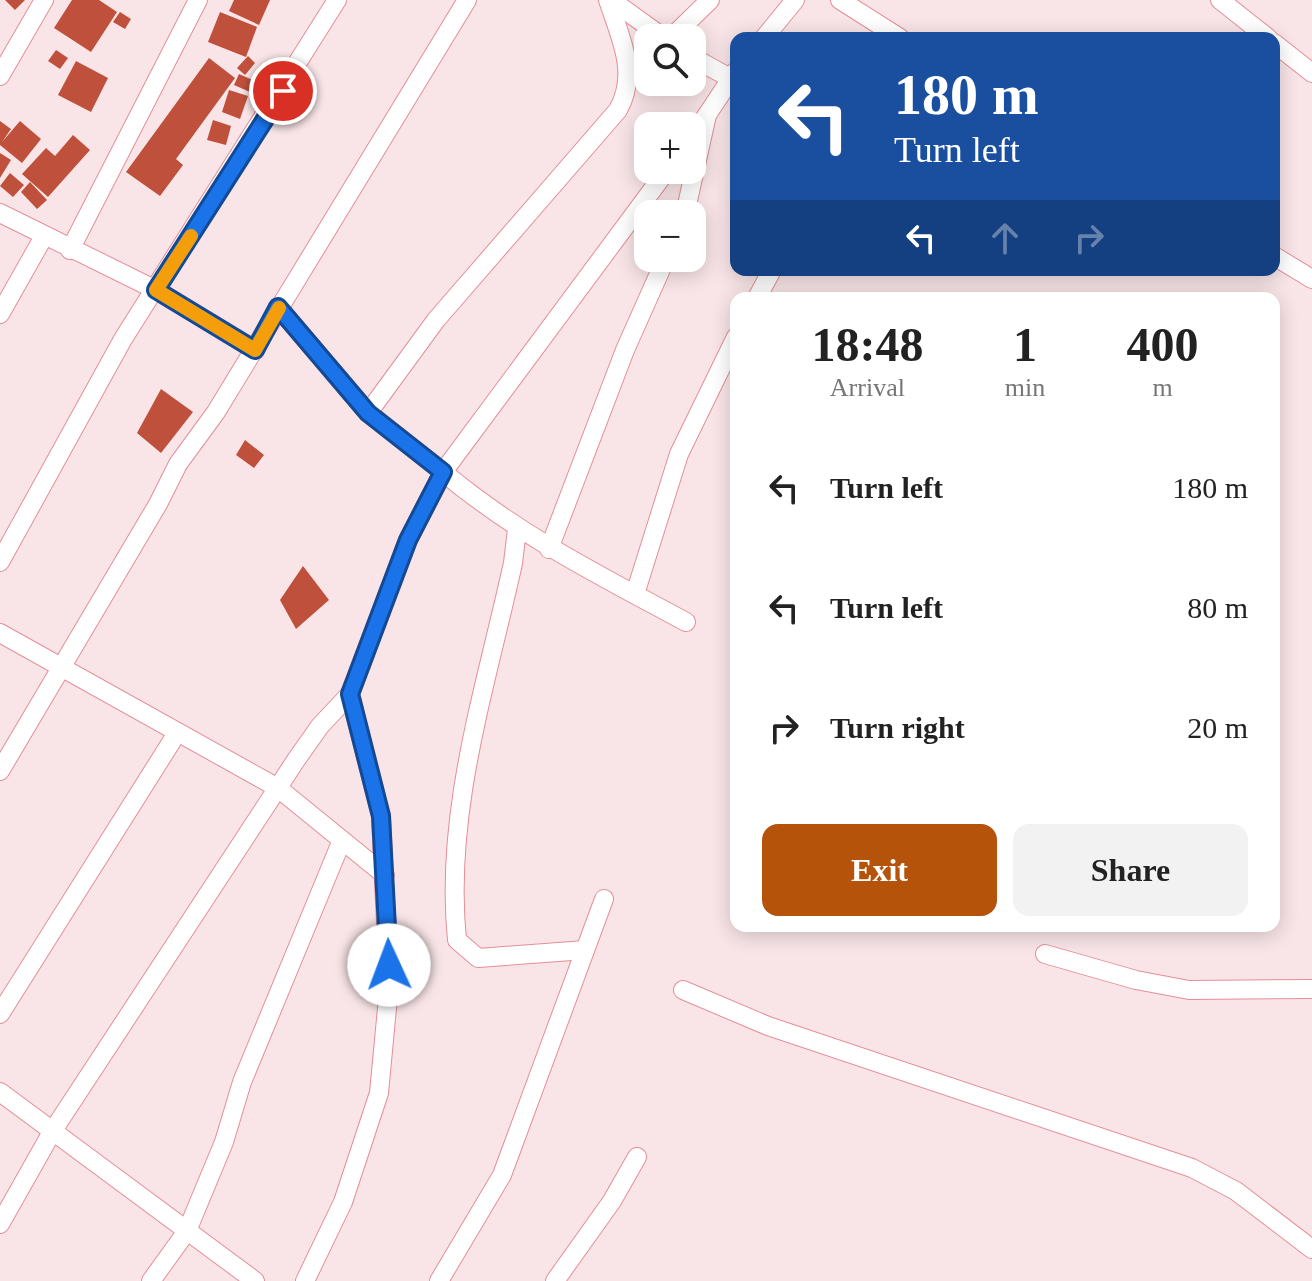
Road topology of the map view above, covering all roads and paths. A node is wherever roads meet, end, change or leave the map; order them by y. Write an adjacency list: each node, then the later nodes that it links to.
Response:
1 (44, 0): 19 (street)
2 (198, 0): 26 (street)
3 (337, 0): 30 (street)
4 (467, 0): 31 (street)
5 (610, 0): 10 (street); 35 (street)
6 (710, 0): 11 (street)
7 (795, 0): 12 (street)
8 (840, 0): 13 (street)
9 (1220, 0): 14 (street)
10 (644, 24)
11 (685, 24)
12 (769, 32)
13 (891, 32)
14 (1260, 32)
15 (1280, 48): 17 (street)
16 (706, 63): 18 (street)
17 (1312, 73)
18 (730, 74)
19 (0, 76)
20 (730, 80): 21 (street)
21 (707, 115): 23 (street)
22 (657, 184): 36 (street)
23 (688, 200)
24 (0, 213): 25 (street)
25 (43, 238): 26 (street); 32 (street)
26 (70, 250): 30 (street)
27 (1280, 260): 29 (street)
28 (660, 272): 38 (street)
29 (1312, 279)
30 (156, 290): 34 (street); 39 (street)
31 (278, 307): 34 (street); 35 (street)
32 (0, 314)
33 (730, 349): 40 (street)
34 (255, 350): 43 (street)
35 (368, 413): 36 (street)
36 (443, 472): 37 (street); 44 (street)
37 (517, 529): 38 (street); 51 (street)
38 (549, 549): 40 (street)
39 (0, 562)
40 (635, 594): 41 (street)
41 (686, 622)
42 (0, 633): 43 (street)
43 (61, 665): 45 (street); 46 (street)
44 (350, 694): 47 (street); 49 (street)
45 (177, 733): 47 (street); 55 (street)
46 (0, 771)
47 (278, 788): 48 (street); 57 (street)
48 (342, 840): 49 (street); 60 (street)
49 (385, 875): 65 (street)
50 (604, 899): 51 (street)
51 (585, 950): 62 (street)
52 (1045, 954): 53 (street)
53 (1312, 989)
54 (683, 990): 61 (street)
55 (0, 1014)
56 (0, 1092): 57 (street)
57 (52, 1132): 59 (street); 60 (street)
58 (637, 1157): 67 (street)
59 (0, 1224)
60 (187, 1231): 63 (street); 64 (street)
61 (1312, 1249)
62 (443, 1275): 66 (street)
63 (151, 1281)
64 (255, 1281)
65 (305, 1281)
66 (463, 1281)
67 (555, 1281)

